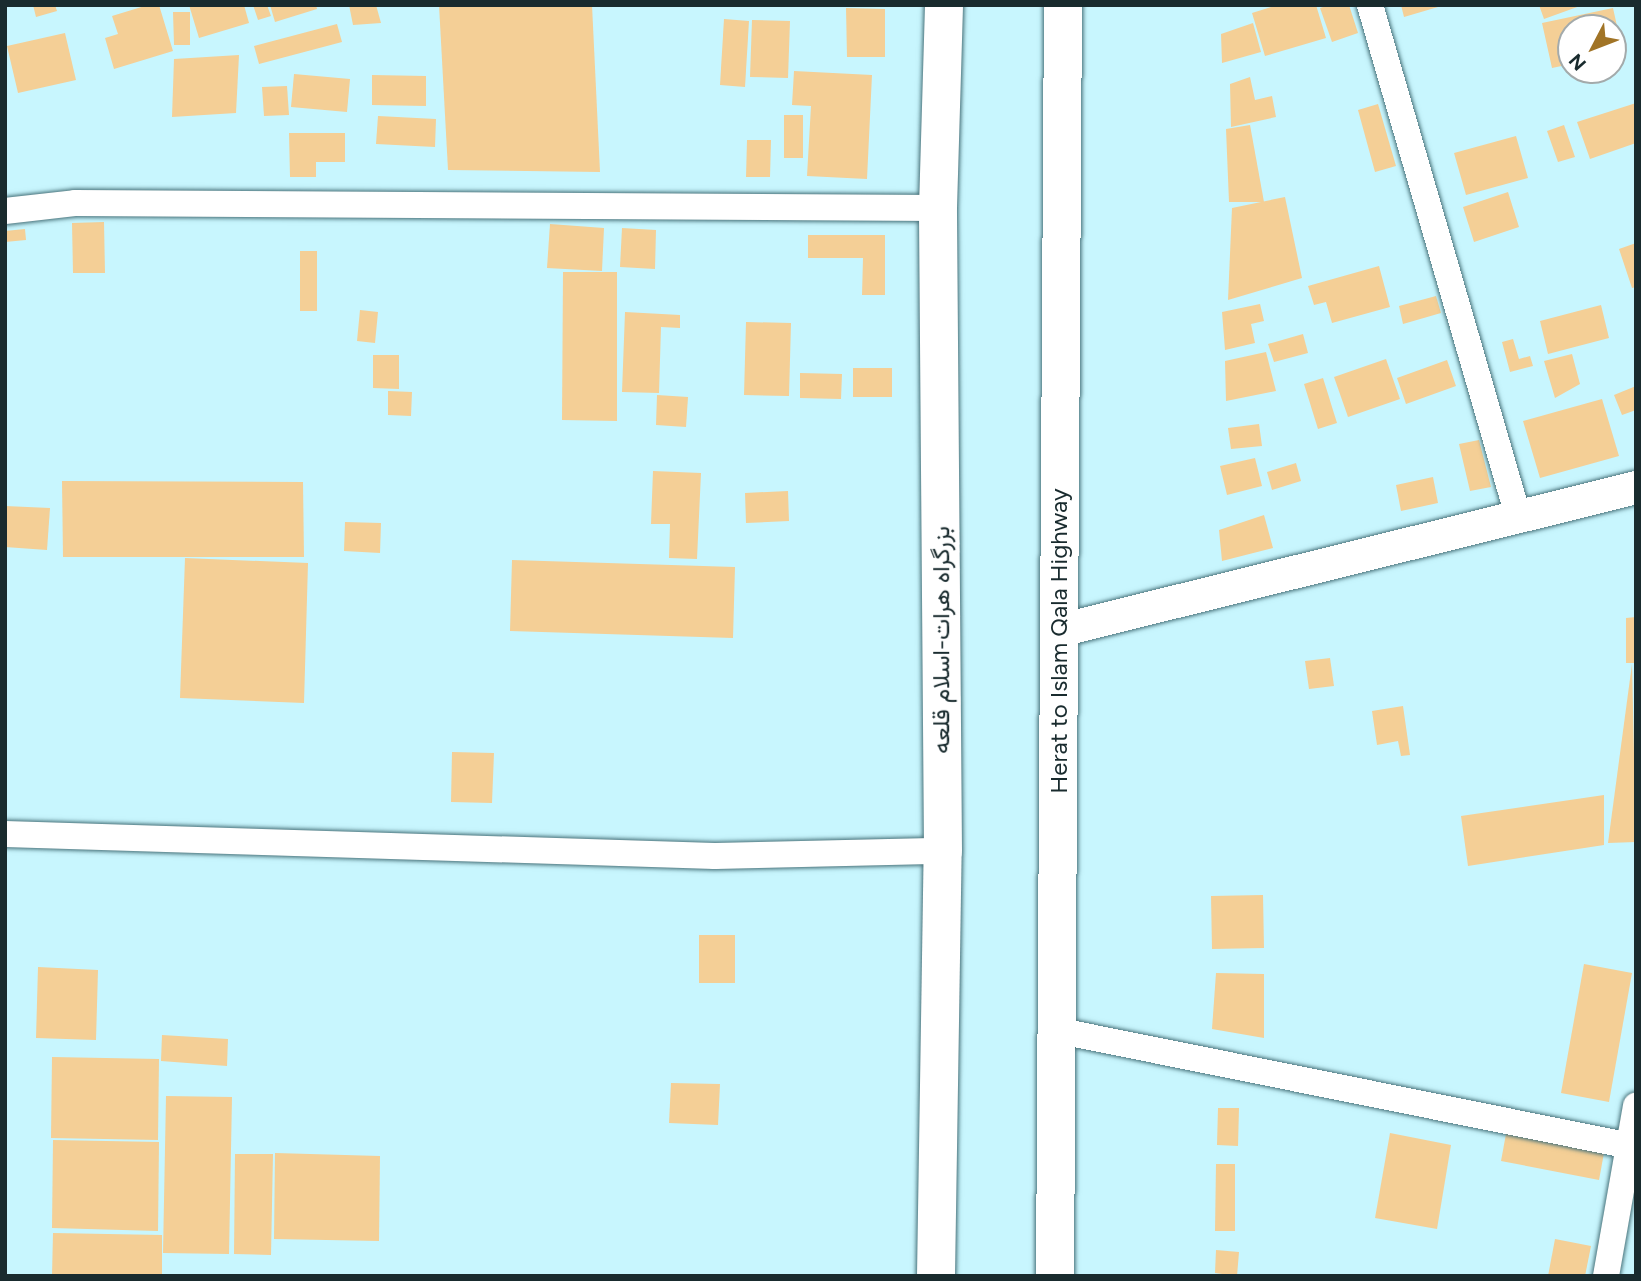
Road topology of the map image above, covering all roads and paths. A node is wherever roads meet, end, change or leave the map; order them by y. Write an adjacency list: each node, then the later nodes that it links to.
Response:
1 (944, 5): 4 (highway, بزرگراه هرات-اسلام قلعه)
2 (1063, 5): 8 (highway, Herat to Islam Qala Highway)
3 (1370, 5): 7 (street)
4 (938, 208): 5 (street); 10 (highway, بزرگراه هرات-اسلام قلعه)
5 (5, 211)
6 (1636, 487): 7 (street)
7 (1518, 516): 8 (street)
8 (1059, 630): 11 (highway, Herat to Islam Qala Highway)
9 (5, 834): 10 (street)
10 (943, 851): 14 (highway, بزرگراه هرات-اسلام قلعه)
11 (1055, 1030): 13 (street); 15 (highway, Herat to Islam Qala Highway)
12 (1636, 1106): 13 (street)
13 (1632, 1146): 16 (street)
14 (936, 1276)
15 (1055, 1276)
16 (1606, 1276)

